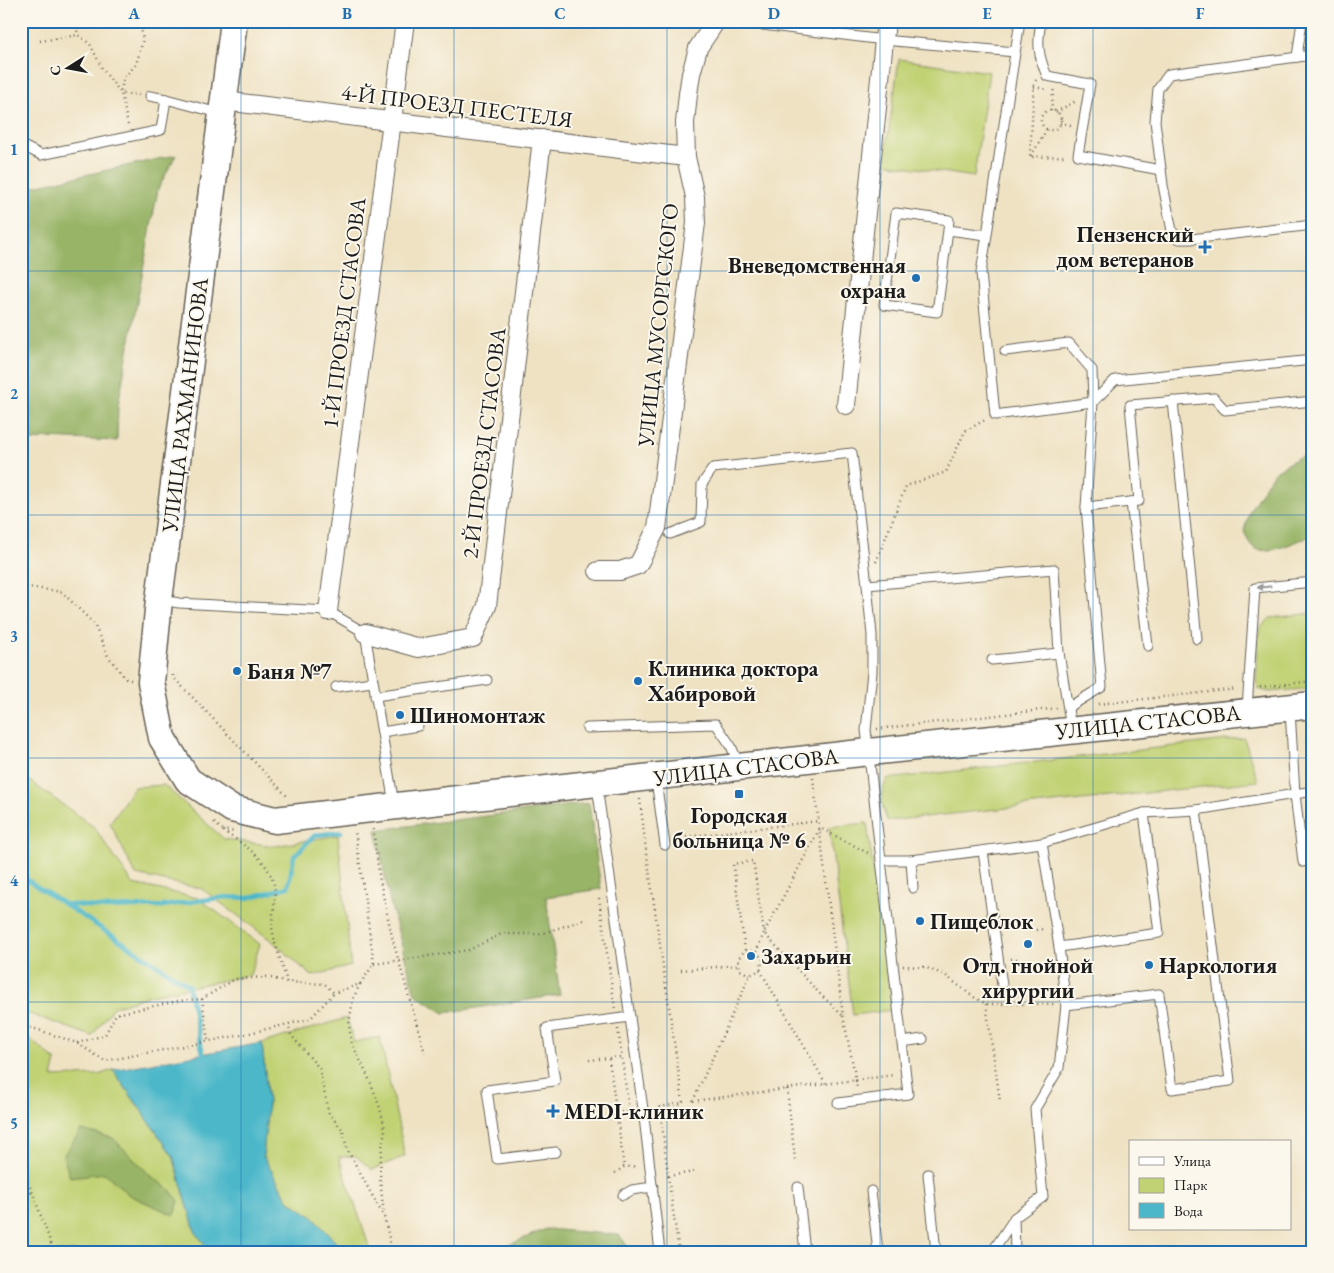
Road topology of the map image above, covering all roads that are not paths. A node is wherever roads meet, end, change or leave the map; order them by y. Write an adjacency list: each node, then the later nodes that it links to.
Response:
1 (234, 21): 15 (main road, УЛИЦА РАХМАНИНОВА)
2 (405, 21): 16 (street, 1-Й ПРОЕЗД СТАСОВА)
3 (716, 21): 19 (street, УЛИЦА МУСОРГСКОГО)
4 (730, 21): 9 (lane)
5 (886, 21): 9 (street)
6 (1020, 21): 10 (lane)
7 (1040, 21): 20 (lane)
8 (1302, 21): 12 (lane)
9 (884, 40): 10 (lane); 29 (street)
10 (1015, 52): 23 (lane)
11 (1313, 55): 12 (lane)
12 (1297, 57): 20 (lane)
13 (150, 96): 14 (lane)
14 (166, 99): 15 (lane); 18 (lane)
15 (223, 107): 16 (street, 4-Й ПРОЕЗД ПЕСТЕЛЯ); 36 (main road, УЛИЦА РАХМАНИНОВА)
16 (392, 121): 17 (street, 4-Й ПРОЕЗД ПЕСТЕЛЯ); 37 (street, 1-Й ПРОЕЗД СТАСОВА)
17 (542, 139): 19 (street, 4-Й ПРОЕЗД ПЕСТЕЛЯ); 38 (street, 2-Й ПРОЕЗД СТАСОВА)
18 (21, 145)
19 (686, 157): 33 (street, УЛИЦА МУСОРГСКОГО)
20 (1161, 170): 21 (lane)
21 (1313, 225)
22 (948, 230): 22 (lane); 23 (lane)
23 (986, 235): 28 (lane)
24 (1005, 351): 28 (lane)
25 (1313, 360): 28 (lane)
26 (1173, 401): 27 (lane); 30 (lane); 39 (lane)
27 (1313, 401)
28 (1093, 402): 31 (lane)
29 (846, 405)
30 (1131, 502): 31 (lane); 40 (lane)
31 (1086, 507): 49 (lane)
32 (670, 534): 35 (lane)
33 (598, 571)
34 (1313, 582): 47 (lane, one-way to 47)
35 (867, 585): 41 (lane); 53 (lane)
36 (160, 600): 37 (lane); 56 (main road, УЛИЦА РАХМАНИНОВА)
37 (328, 611): 38 (lane)
38 (365, 633): 44 (lane)
39 (1196, 640)
40 (1148, 646)
41 (1059, 653): 42 (lane); 49 (lane)
42 (992, 660)
43 (487, 680): 46 (lane)
44 (372, 682): 45 (lane); 46 (lane)
45 (336, 687)
46 (375, 696): 52 (lane)
47 (1248, 700): 48 (main road, УЛИЦА СТАСОВА); 49 (main road, УЛИЦА СТАСОВА)
48 (1301, 706): 59 (lane)
49 (1070, 719): 53 (main road, УЛИЦА СТАСОВА)
50 (418, 726): 52 (lane)
51 (587, 728): 54 (lane)
52 (382, 732): 60 (lane)
53 (867, 741): 54 (main road, УЛИЦА СТАСОВА); 66 (lane)
54 (740, 768): 55 (main road, УЛИЦА СТАСОВА)
55 (656, 777): 57 (main road, УЛИЦА СТАСОВА); 63 (lane)
56 (188, 780): 60 (main road, УЛИЦА СТАСОВА)
57 (597, 784): 60 (main road, УЛИЦА СТАСОВА); 73 (lane)
58 (1313, 792): 59 (lane)
59 (1295, 794): 61 (lane); 68 (lane)
60 (382, 808)
61 (1196, 810): 62 (lane); 72 (lane)
62 (1144, 813): 64 (lane); 70 (lane)
63 (664, 842)
64 (1042, 843): 65 (lane); 70 (lane)
65 (983, 850): 67 (lane); 71 (lane)
66 (881, 860): 67 (lane); 75 (lane)
67 (911, 860): 69 (lane)
68 (1302, 862)
69 (913, 888)
70 (1059, 947): 72 (lane)
71 (1002, 985)
72 (1066, 1004): 83 (lane)
73 (630, 1017): 77 (lane); 80 (lane)
74 (923, 1039): 75 (lane)
75 (902, 1042): 76 (lane)
76 (838, 1103)
77 (556, 1152)
78 (928, 1174): 87 (lane)
79 (798, 1186): 85 (lane)
80 (652, 1187): 82 (lane); 84 (lane)
81 (871, 1191): 86 (lane)
82 (623, 1195)
83 (1014, 1218): 88 (lane); 89 (lane)
84 (660, 1252)
85 (805, 1252)
86 (878, 1252)
87 (936, 1252)
88 (994, 1252)
89 (1015, 1252)

